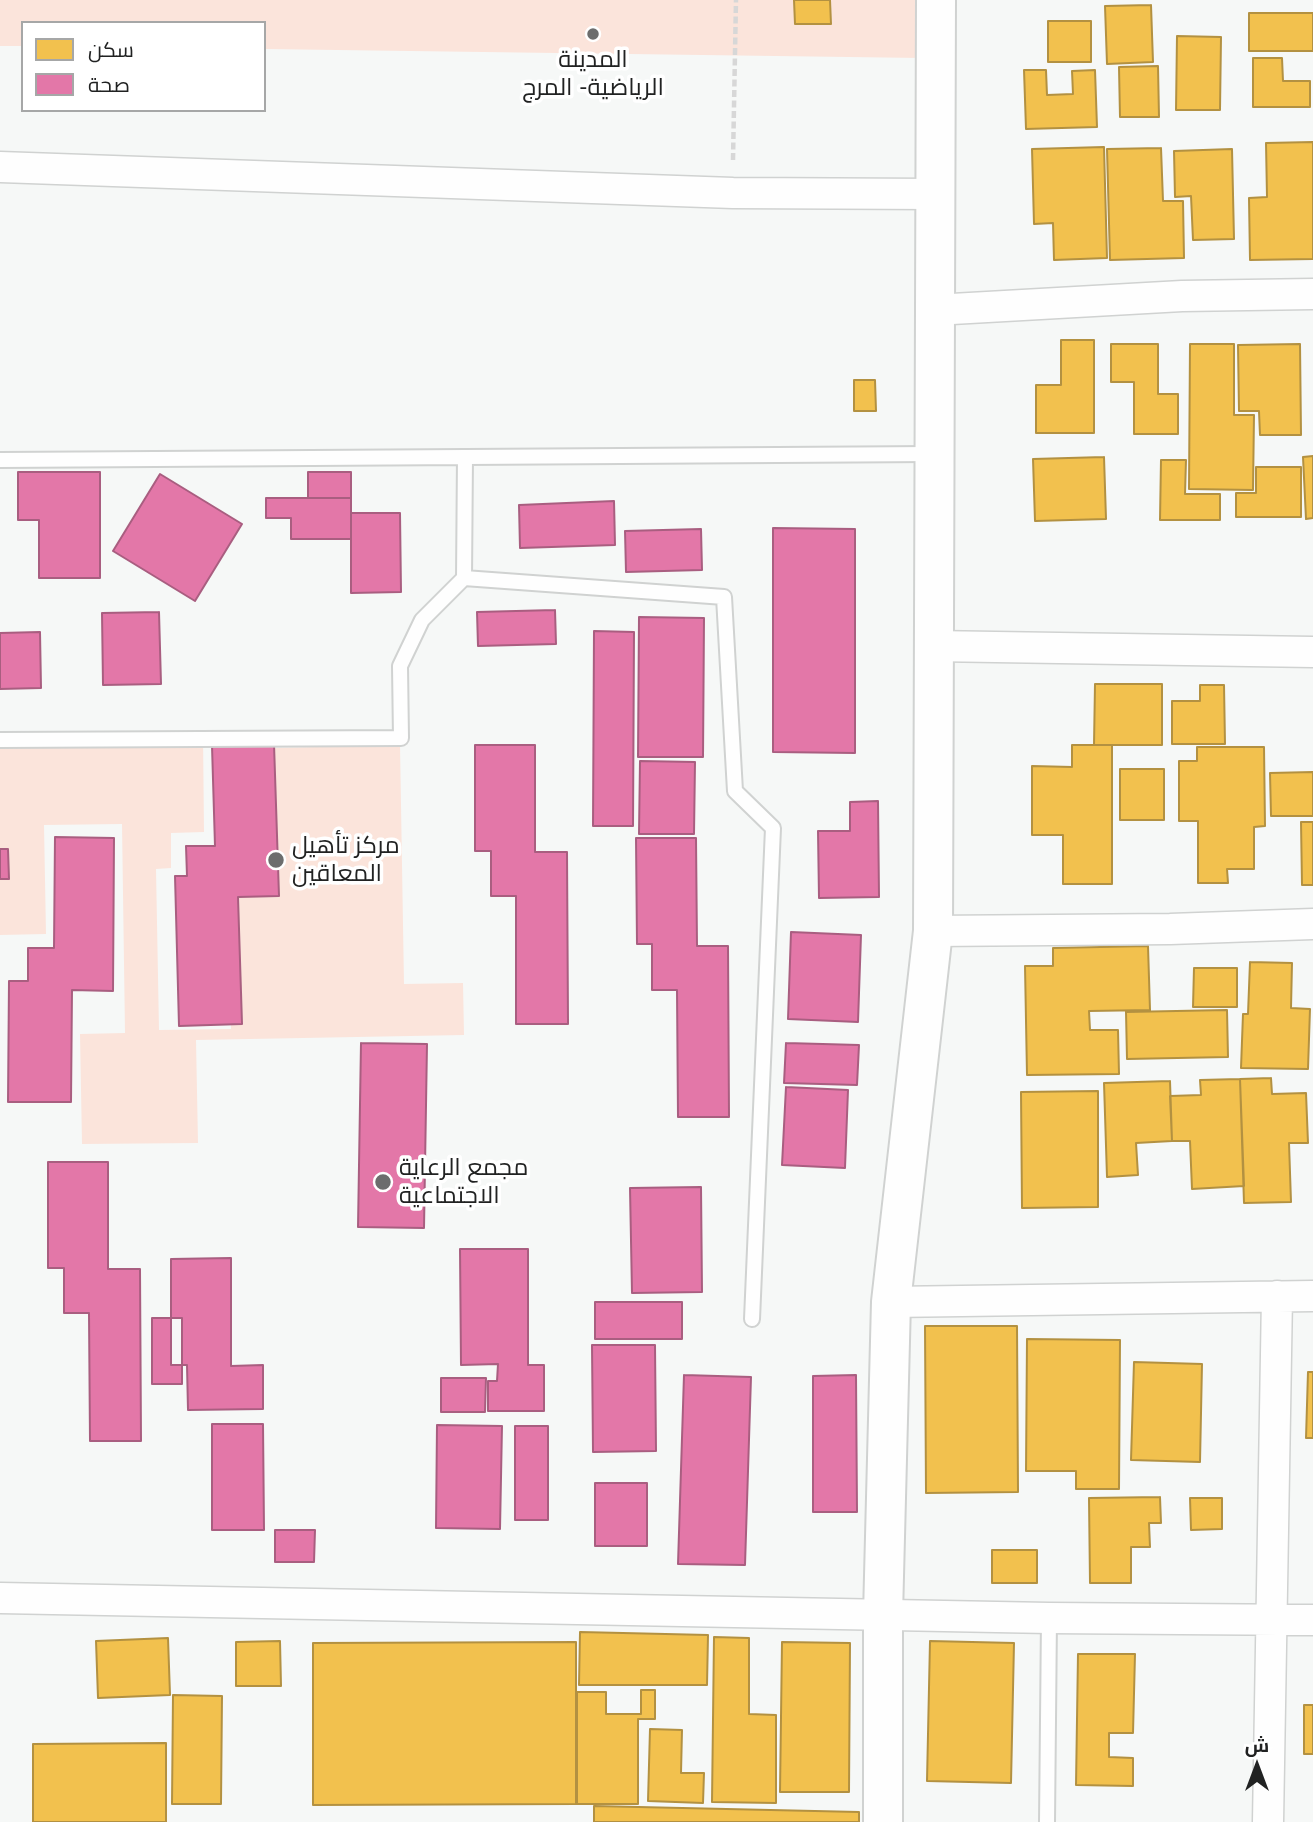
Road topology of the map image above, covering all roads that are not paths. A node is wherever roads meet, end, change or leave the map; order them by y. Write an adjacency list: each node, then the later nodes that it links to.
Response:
1 (936, 0): 3 (main road)
2 (0, 167): 3 (street)
3 (936, 194): 5 (main road)
4 (1313, 294): 5 (street)
5 (934, 310): 6 (main road)
6 (933, 454): 7 (lane); 10 (main road)
7 (465, 457): 8 (lane); 9 (lane)
8 (0, 460)
9 (464, 578): 12 (lane); 18 (lane)
10 (932, 646): 11 (street); 14 (main road)
11 (1313, 652)
12 (0, 740)
13 (1313, 924): 14 (street)
14 (933, 931): 17 (main road)
15 (1277, 1296): 16 (street); 17 (street); 22 (street)
16 (1313, 1296)
17 (891, 1302): 20 (main road)
18 (752, 1319)
19 (0, 1598): 20 (street)
20 (883, 1615): 21 (street); 24 (main road)
21 (1049, 1618): 22 (street); 25 (lane)
22 (1273, 1620): 23 (street); 26 (street)
23 (1313, 1620)
24 (883, 1822)
25 (1047, 1822)
26 (1268, 1822)

